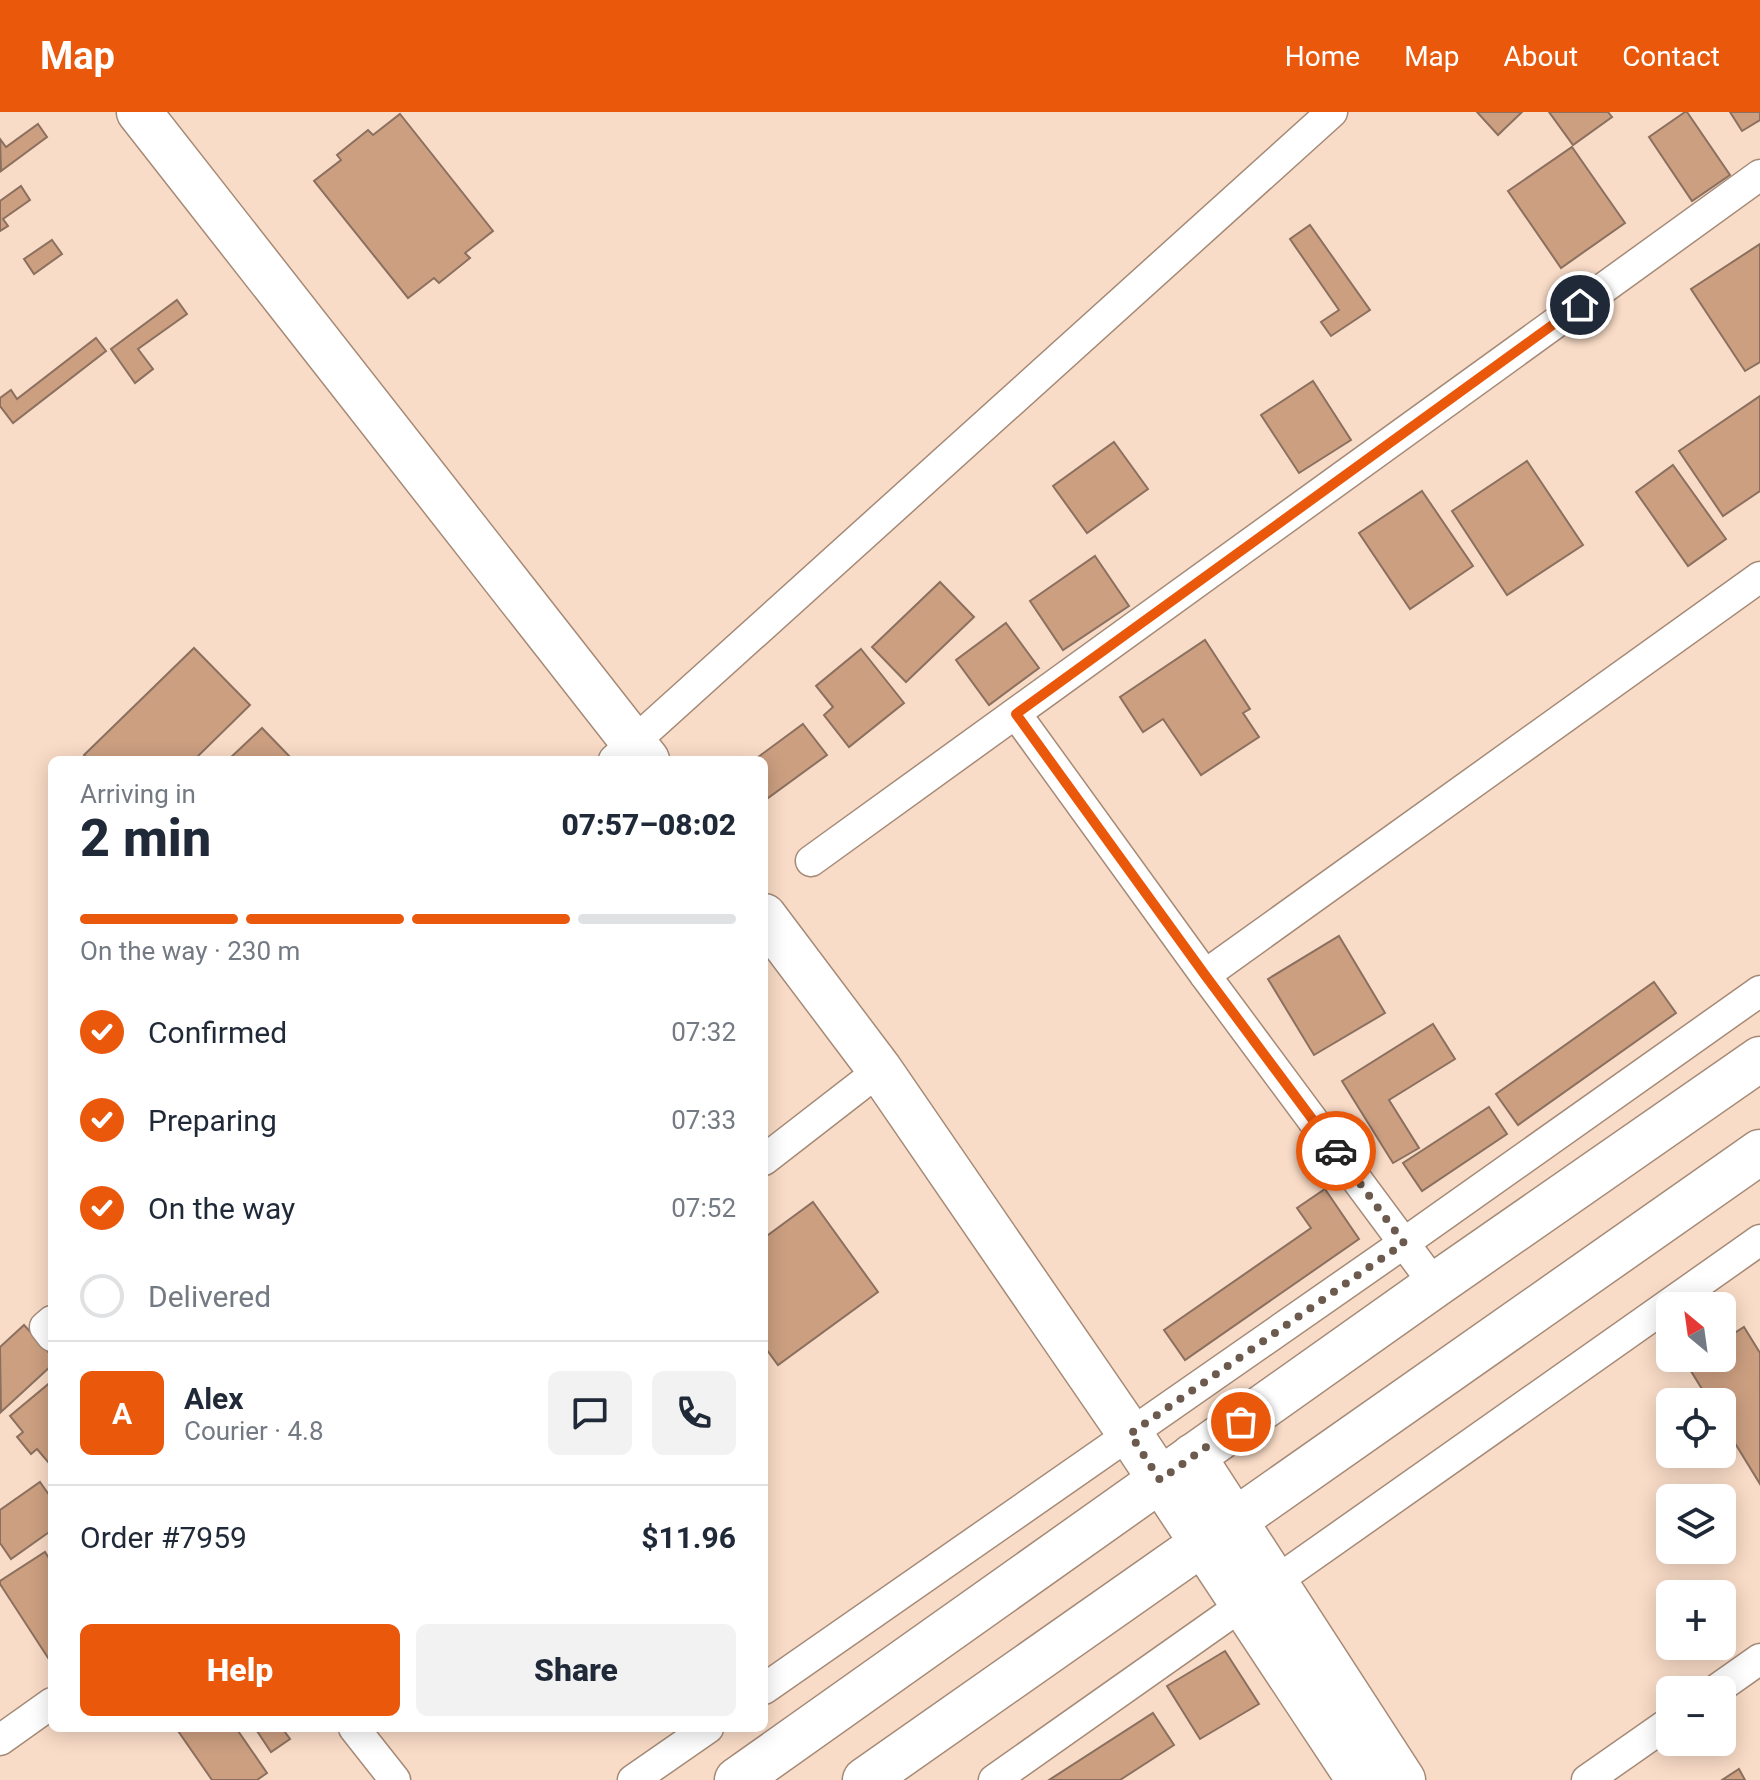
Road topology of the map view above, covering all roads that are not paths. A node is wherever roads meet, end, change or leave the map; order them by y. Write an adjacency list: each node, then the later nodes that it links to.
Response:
1 (139, 112): 6 (main road)
2 (1332, 112): 6 (street)
3 (1760, 175): 5 (street)
4 (1760, 577): 9 (street)
5 (1016, 714): 7 (street); 9 (street)
6 (631, 754)
7 (811, 861)
8 (768, 921): 12 (main road)
9 (1205, 975): 16 (street)
10 (1760, 991): 16 (street)
11 (1760, 1059): 17 (main road)
12 (880, 1070): 14 (street); 18 (main road)
13 (1760, 1152): 20 (main road)
14 (768, 1157)
15 (1760, 1240): 21 (street)
16 (1404, 1243): 17 (street); 18 (street)
17 (1435, 1285): 19 (main road)
18 (1130, 1434): 19 (main road); 24 (street)
19 (1176, 1468): 20 (main road); 32 (main road)
20 (1219, 1533): 21 (main road); 33 (main road)
21 (1258, 1593): 34 (street); 35 (main road); 36 (main road)
22 (1760, 1659): 23 (street)
23 (1736, 1676)
24 (768, 1686)
25 (48, 1706): 29 (street)
26 (357, 1732): 30 (street)
27 (702, 1732): 31 (street)
28 (1656, 1732): 37 (street)
29 (0, 1740)
30 (395, 1780)
31 (633, 1780)
32 (737, 1780)
33 (865, 1780)
34 (994, 1780)
35 (1359, 1780)
36 (1403, 1780)
37 (1587, 1780)

